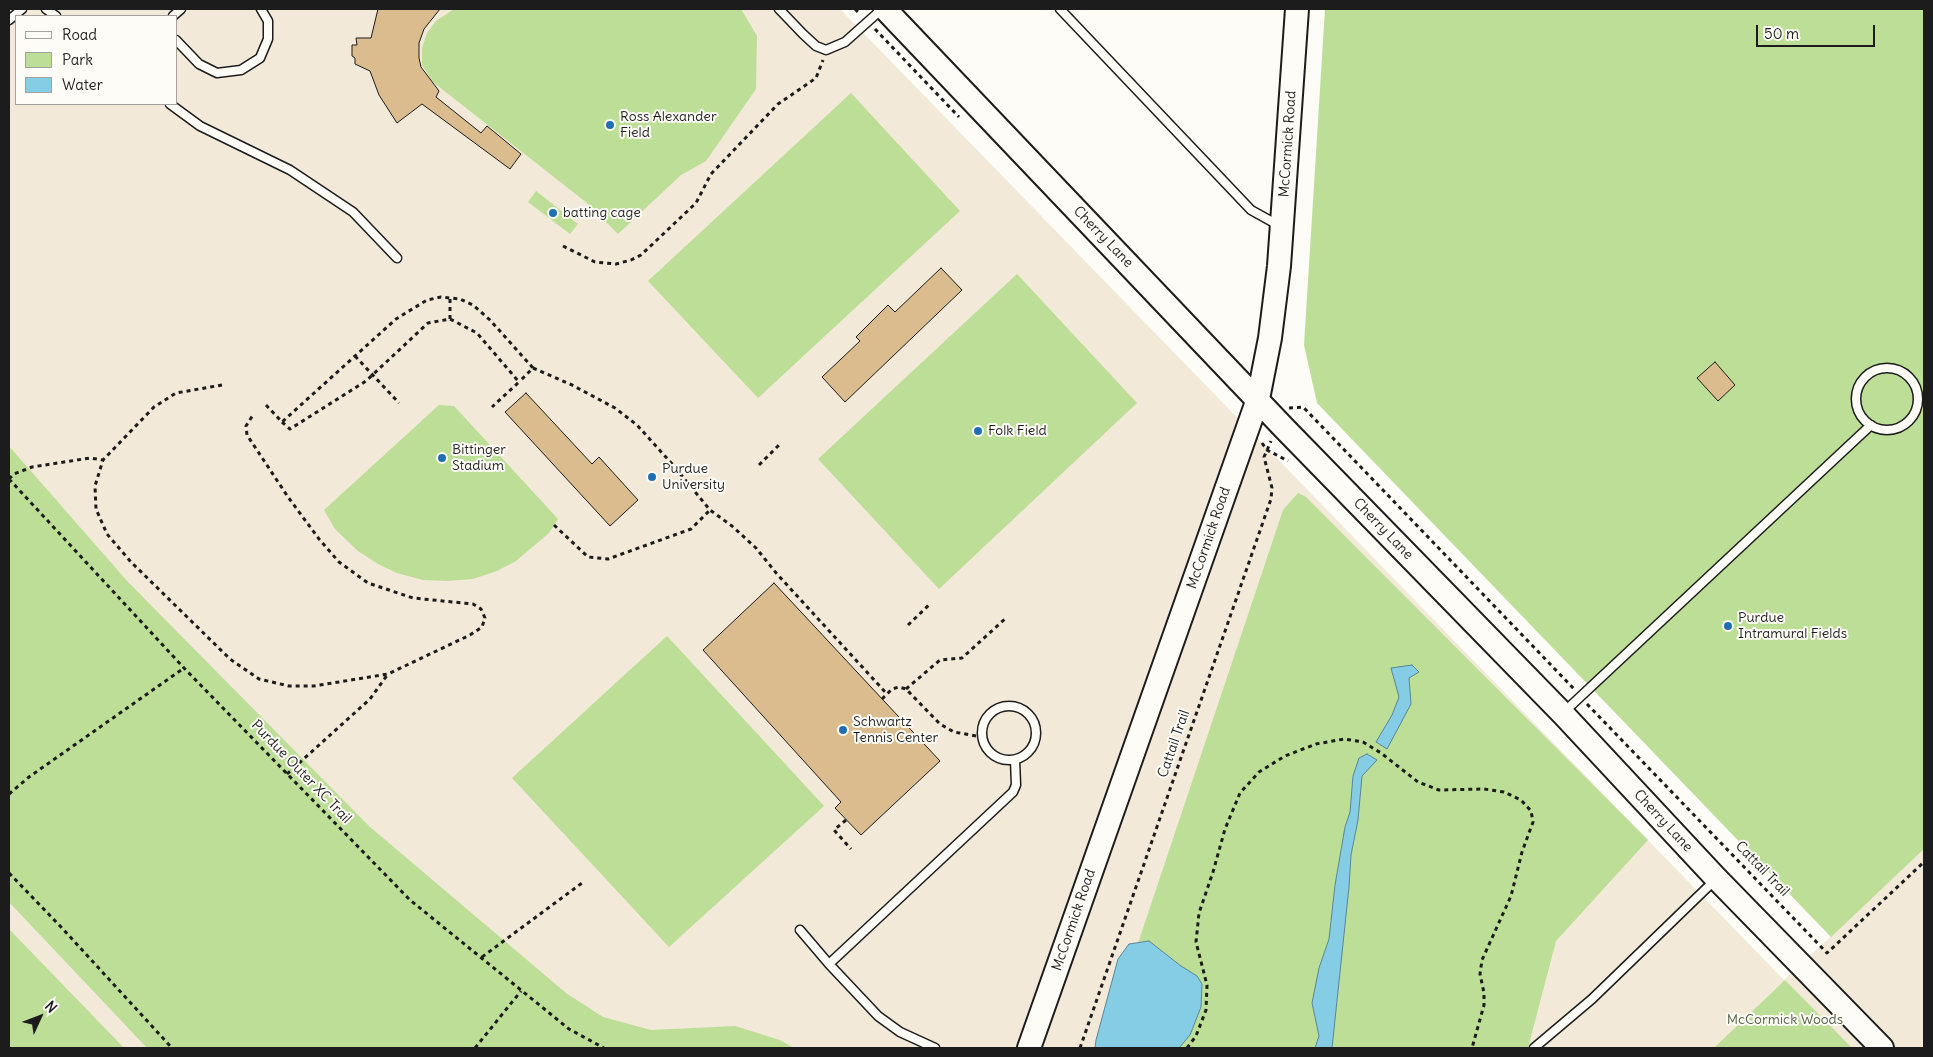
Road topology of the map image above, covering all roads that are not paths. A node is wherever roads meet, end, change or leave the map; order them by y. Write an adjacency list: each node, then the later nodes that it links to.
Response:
1 (22, 9): 7 (lane)
2 (261, 9): 8 (lane)
3 (779, 9): 4 (lane)
4 (884, 9): 12 (street, Cherry Lane)
5 (1060, 9): 10 (lane)
6 (1297, 9): 10 (street, McCormick Road)
7 (9, 20)
8 (178, 42)
9 (171, 105): 11 (lane)
10 (1282, 227): 12 (street, McCormick Road)
11 (397, 258)
12 (1258, 399): 14 (street, Cherry Lane); 20 (street, McCormick Road)
13 (1871, 425): 13 (lane); 14 (lane)
14 (1563, 714): 16 (street, Cherry Lane)
15 (1015, 760): 15 (lane); 18 (lane)
16 (1716, 878): 21 (lane); 22 (street, Cherry Lane)
17 (800, 930): 18 (lane)
18 (829, 964): 19 (lane)
19 (935, 1048)
20 (1029, 1048)
21 (1534, 1048)
22 (1882, 1048)

